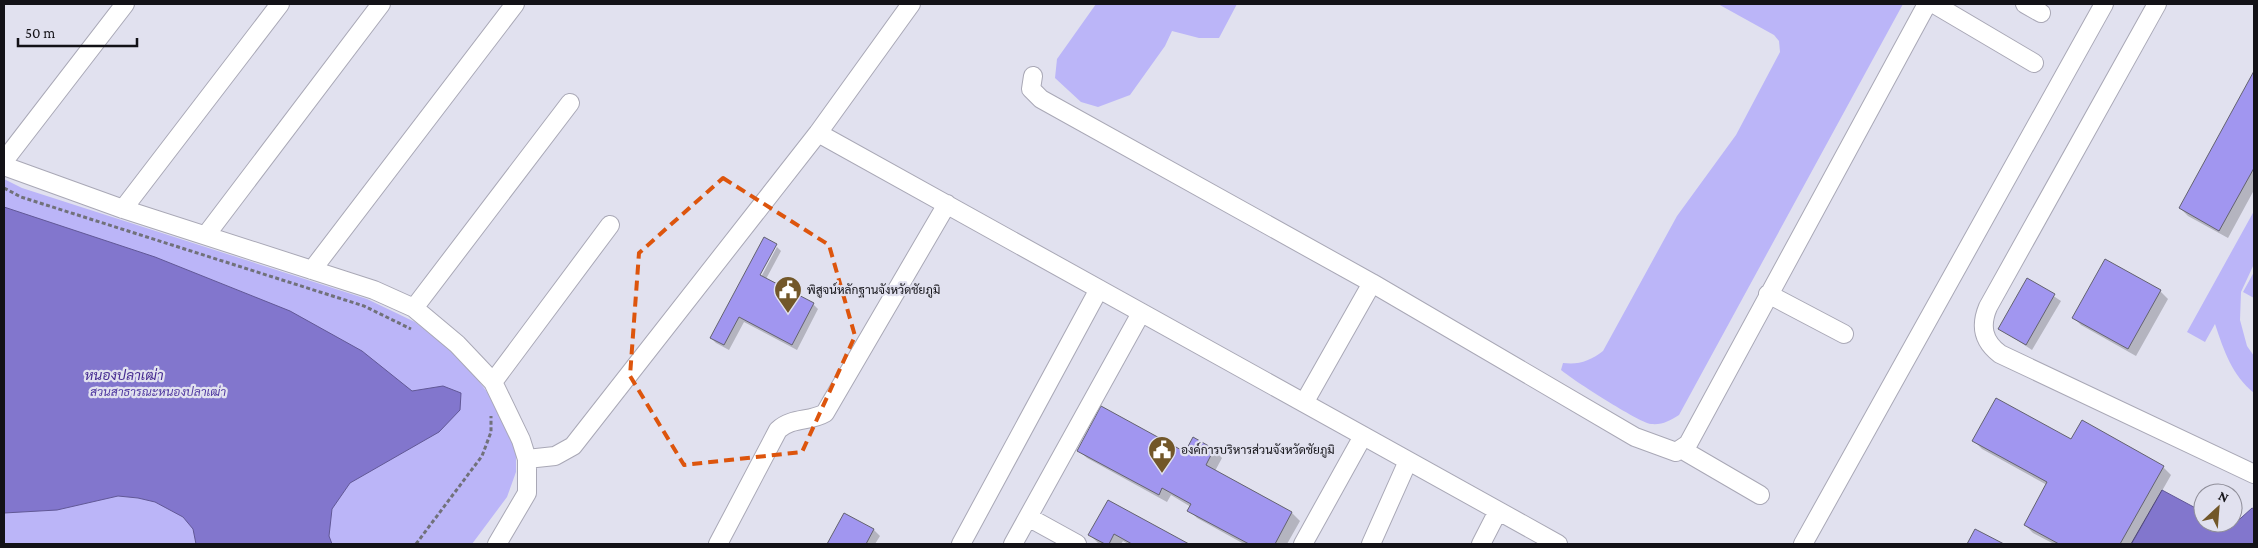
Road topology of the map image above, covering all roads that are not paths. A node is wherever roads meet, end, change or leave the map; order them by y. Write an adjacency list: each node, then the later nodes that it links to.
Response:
1 (125, 4): 16 (street)
2 (280, 4): 19 (street)
3 (381, 4): 21 (street)
4 (515, 4): 22 (street)
5 (911, 4): 15 (street)
6 (1927, 4): 25 (street)
7 (1934, 4): 12 (street)
8 (2025, 4): 11 (street)
9 (2104, 4): 48 (street)
10 (2157, 4): 35 (street)
11 (2041, 13)
12 (2034, 63)
13 (1033, 76): 23 (street)
14 (570, 103): 26 (street)
15 (818, 133): 18 (street); 33 (street)
16 (4, 161)
17 (4, 166): 19 (street)
18 (946, 204): 24 (street); 40 (street)
19 (123, 209): 21 (street)
20 (610, 226): 29 (street)
21 (206, 235): 22 (street)
22 (312, 270): 26 (street)
23 (1372, 283): 30 (street); 32 (street)
24 (1100, 289): 27 (street); 41 (street)
25 (1768, 294): 28 (street); 32 (street)
26 (414, 308): 29 (street)
27 (1141, 313): 30 (street); 38 (street)
28 (1844, 334)
29 (493, 382): 33 (street)
30 (1304, 403): 31 (street)
31 (1363, 436): 34 (street); 44 (street)
32 (1681, 449): 36 (street)
33 (527, 459): 39 (street)
34 (1408, 461): 37 (street); 45 (street)
35 (2254, 474)
36 (1760, 495)
37 (1498, 511): 46 (street); 47 (street)
38 (1028, 517): 42 (street); 43 (street)
39 (497, 544)
40 (718, 544)
41 (961, 544)
42 (1013, 544)
43 (1077, 544)
44 (1303, 544)
45 (1371, 544)
46 (1481, 544)
47 (1558, 544)
48 (1803, 544)

